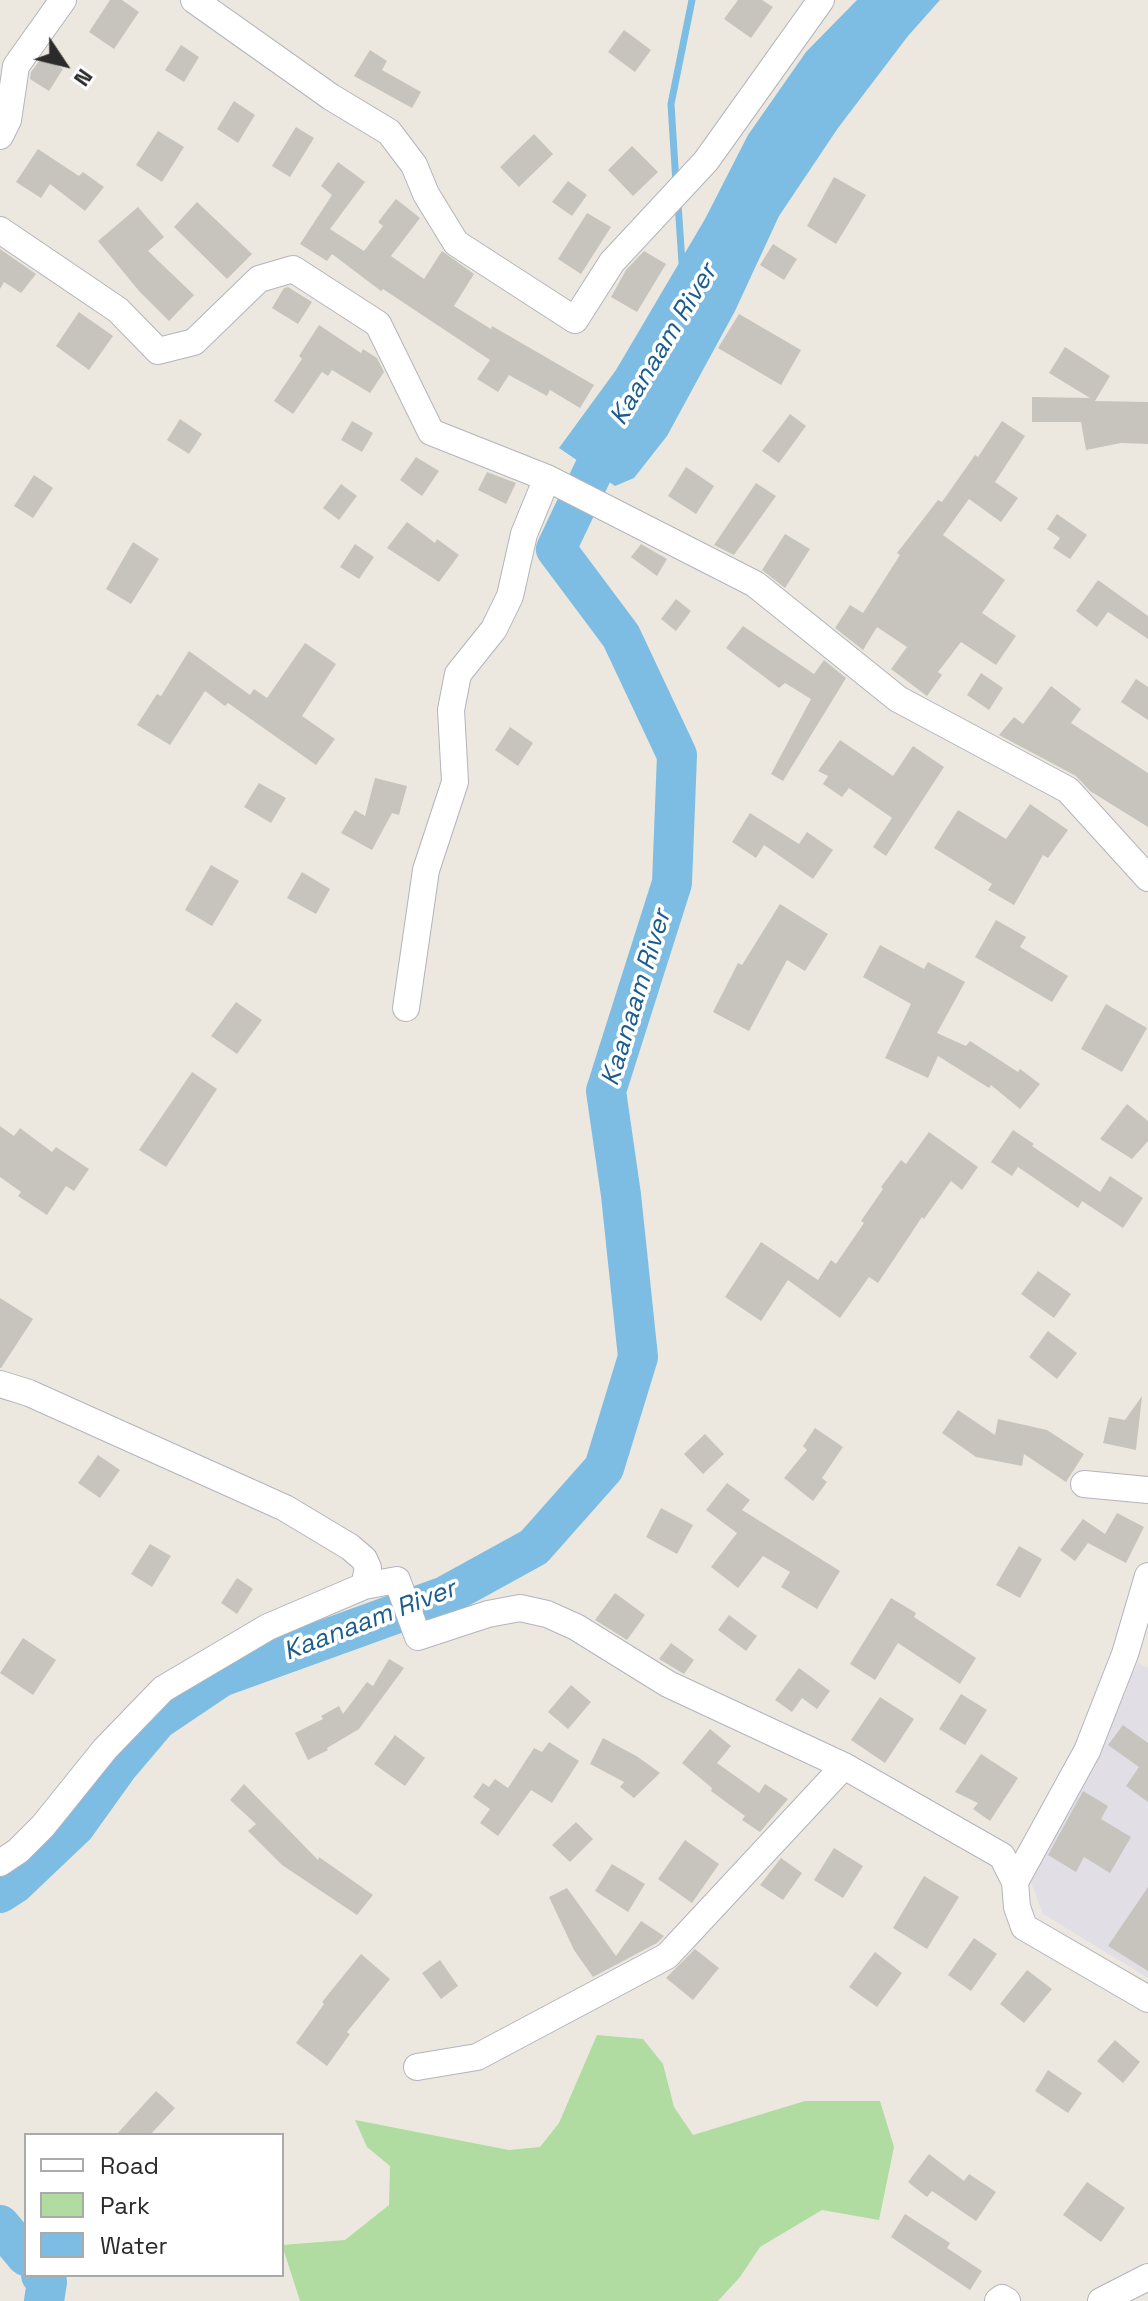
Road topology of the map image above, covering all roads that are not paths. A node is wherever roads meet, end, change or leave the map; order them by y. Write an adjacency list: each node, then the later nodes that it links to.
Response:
1 (63, 0): 4 (street)
2 (194, 0): 3 (street)
3 (821, 0)
4 (0, 136)
5 (0, 230): 6 (street)
6 (547, 478): 7 (street); 8 (street)
7 (1148, 878)
8 (406, 1008)
9 (0, 1384): 13 (street)
10 (1084, 1484): 11 (street)
11 (1148, 1490)
12 (1148, 1576): 16 (street)
13 (364, 1586): 14 (street); 15 (street)
14 (844, 1766): 16 (street); 18 (street)
15 (0, 1863)
16 (1015, 1882): 17 (street)
17 (1148, 1999)
18 (417, 2067)
19 (1148, 2277): 22 (street)
20 (998, 2301): 21 (street)
21 (1007, 2301)
22 (1101, 2301)

